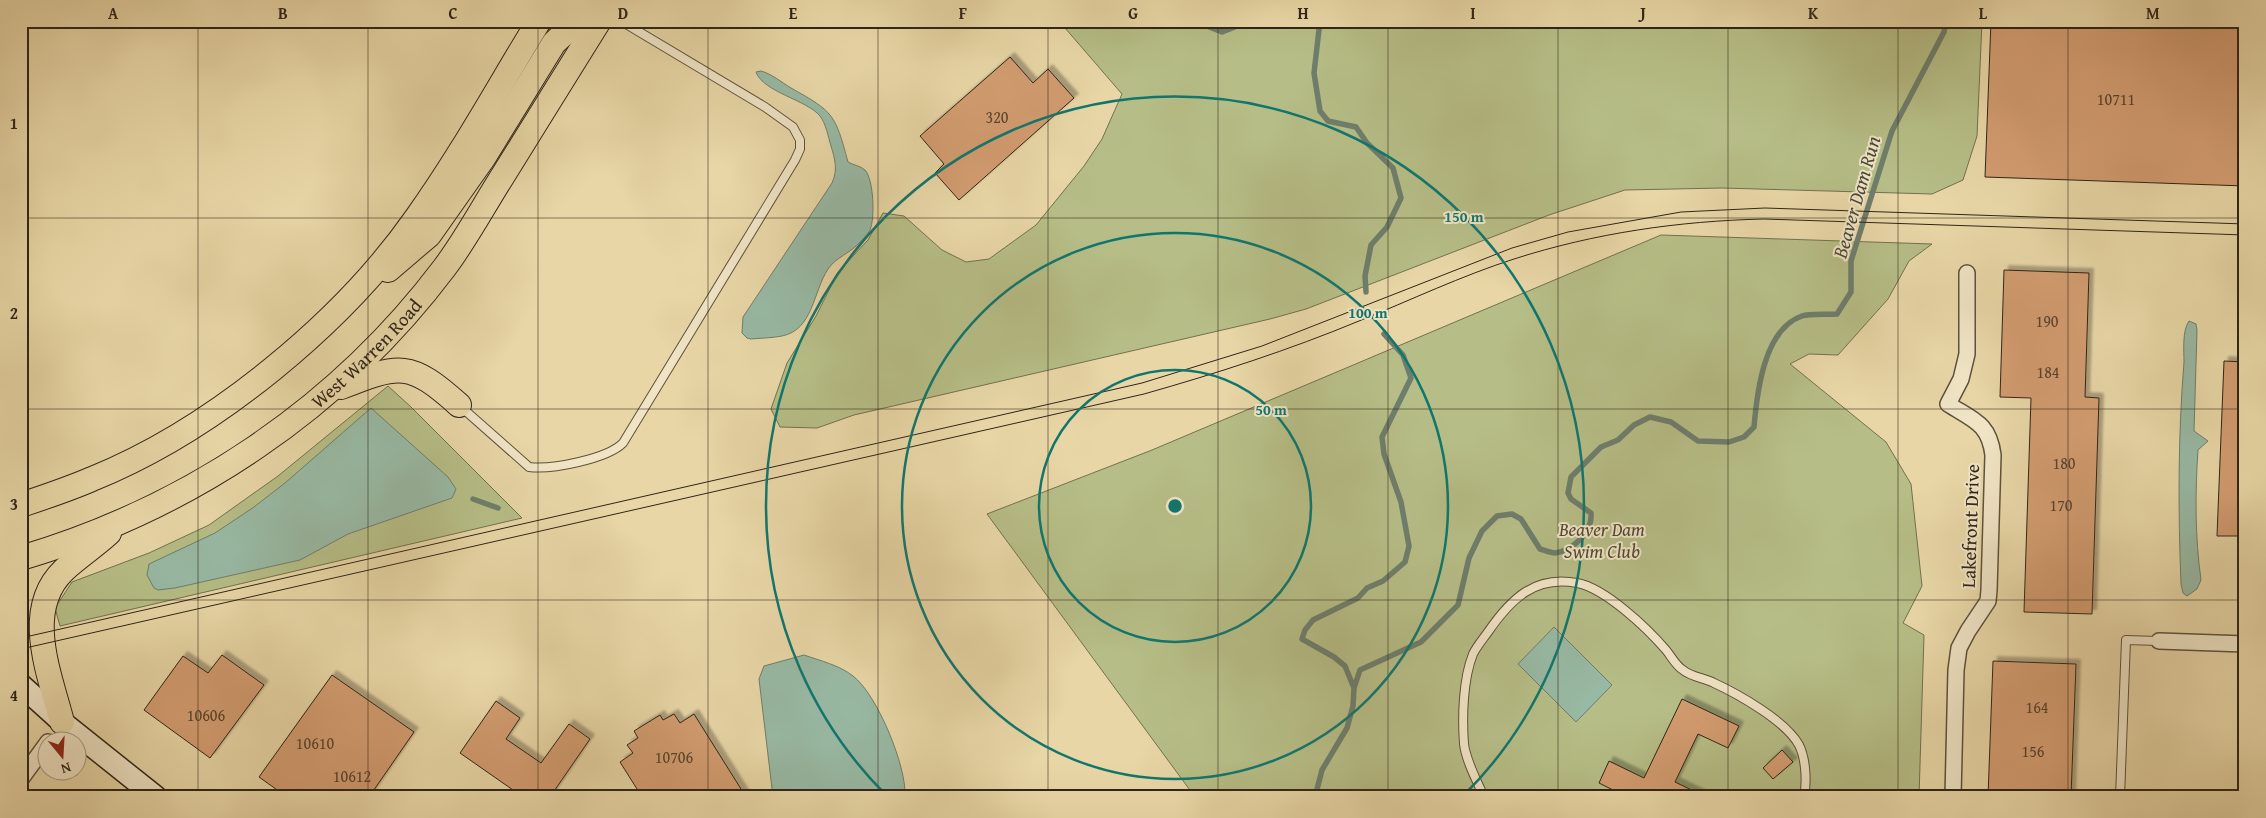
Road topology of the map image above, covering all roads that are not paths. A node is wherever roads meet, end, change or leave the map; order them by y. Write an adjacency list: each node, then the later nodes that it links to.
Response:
1 (539, 21): 6 (main road)
2 (582, 21): 6 (main road)
3 (599, 21): 7 (main road, West Warren Road)
4 (621, 21): 8 (lane)
5 (1967, 273): 23 (street, Lakefront Drive)
6 (324, 323): 9 (main road)
7 (328, 393): 8 (main road); 10 (main road, West Warren Road)
8 (458, 405)
9 (21, 505)
10 (119, 524): 11 (main road, West Warren Road); 16 (main road)
11 (21, 558)
12 (2159, 641): 13 (street); 24 (lane)
13 (2245, 644)
14 (21, 685): 15 (main road)
15 (50, 730)
16 (52, 730)
17 (38, 756): 19 (street)
18 (88, 756): 20 (main road)
19 (21, 779)
20 (156, 797)
21 (1484, 797): 22 (lane)
22 (1804, 797)
23 (1952, 797)
24 (2120, 797)

